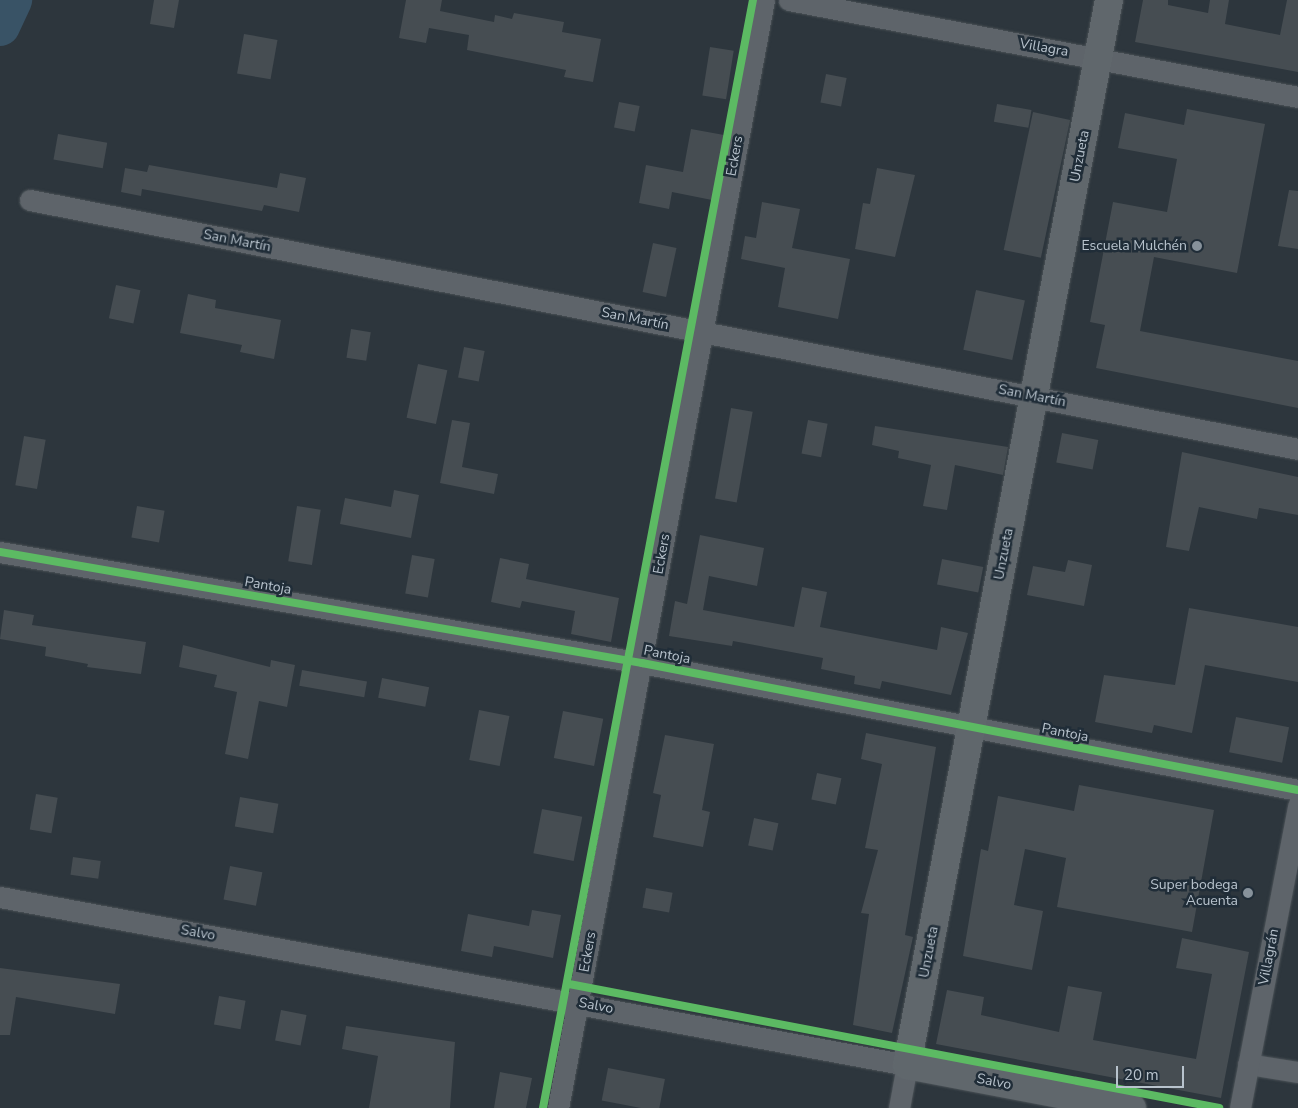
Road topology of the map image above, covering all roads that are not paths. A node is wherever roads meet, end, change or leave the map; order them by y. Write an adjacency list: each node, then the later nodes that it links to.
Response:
1 (764, 0): 7 (street, Eckers)
2 (789, 0): 4 (street, Villagra)
3 (1109, 0): 4 (main road, Unzueta)
4 (1098, 58): 5 (street, Villagra); 8 (main road, Unzueta)
5 (1298, 97)
6 (30, 200): 7 (street, San Martín)
7 (703, 332): 8 (street, San Martín); 11 (street, Eckers)
8 (1034, 396): 9 (street, San Martín); 12 (main road, Unzueta)
9 (1298, 449)
10 (0, 552): 11 (street, Pantoja)
11 (642, 663): 12 (street, Pantoja); 16 (street, Eckers)
12 (971, 729): 13 (street, Pantoja); 18 (main road, Unzueta)
13 (1298, 790)
14 (1298, 806): 17 (street, Villagrán)
15 (0, 896): 16 (street, Salvo)
16 (579, 1002): 18 (street, Salvo); 20 (street, Eckers)
17 (1248, 1064): 19 (street); 23 (street, Villagrán)
18 (907, 1065): 21 (street, Unzueta); 22 (main road, Salvo)
19 (1298, 1072)
20 (558, 1108)
21 (899, 1108)
22 (1132, 1108)
23 (1240, 1108)

